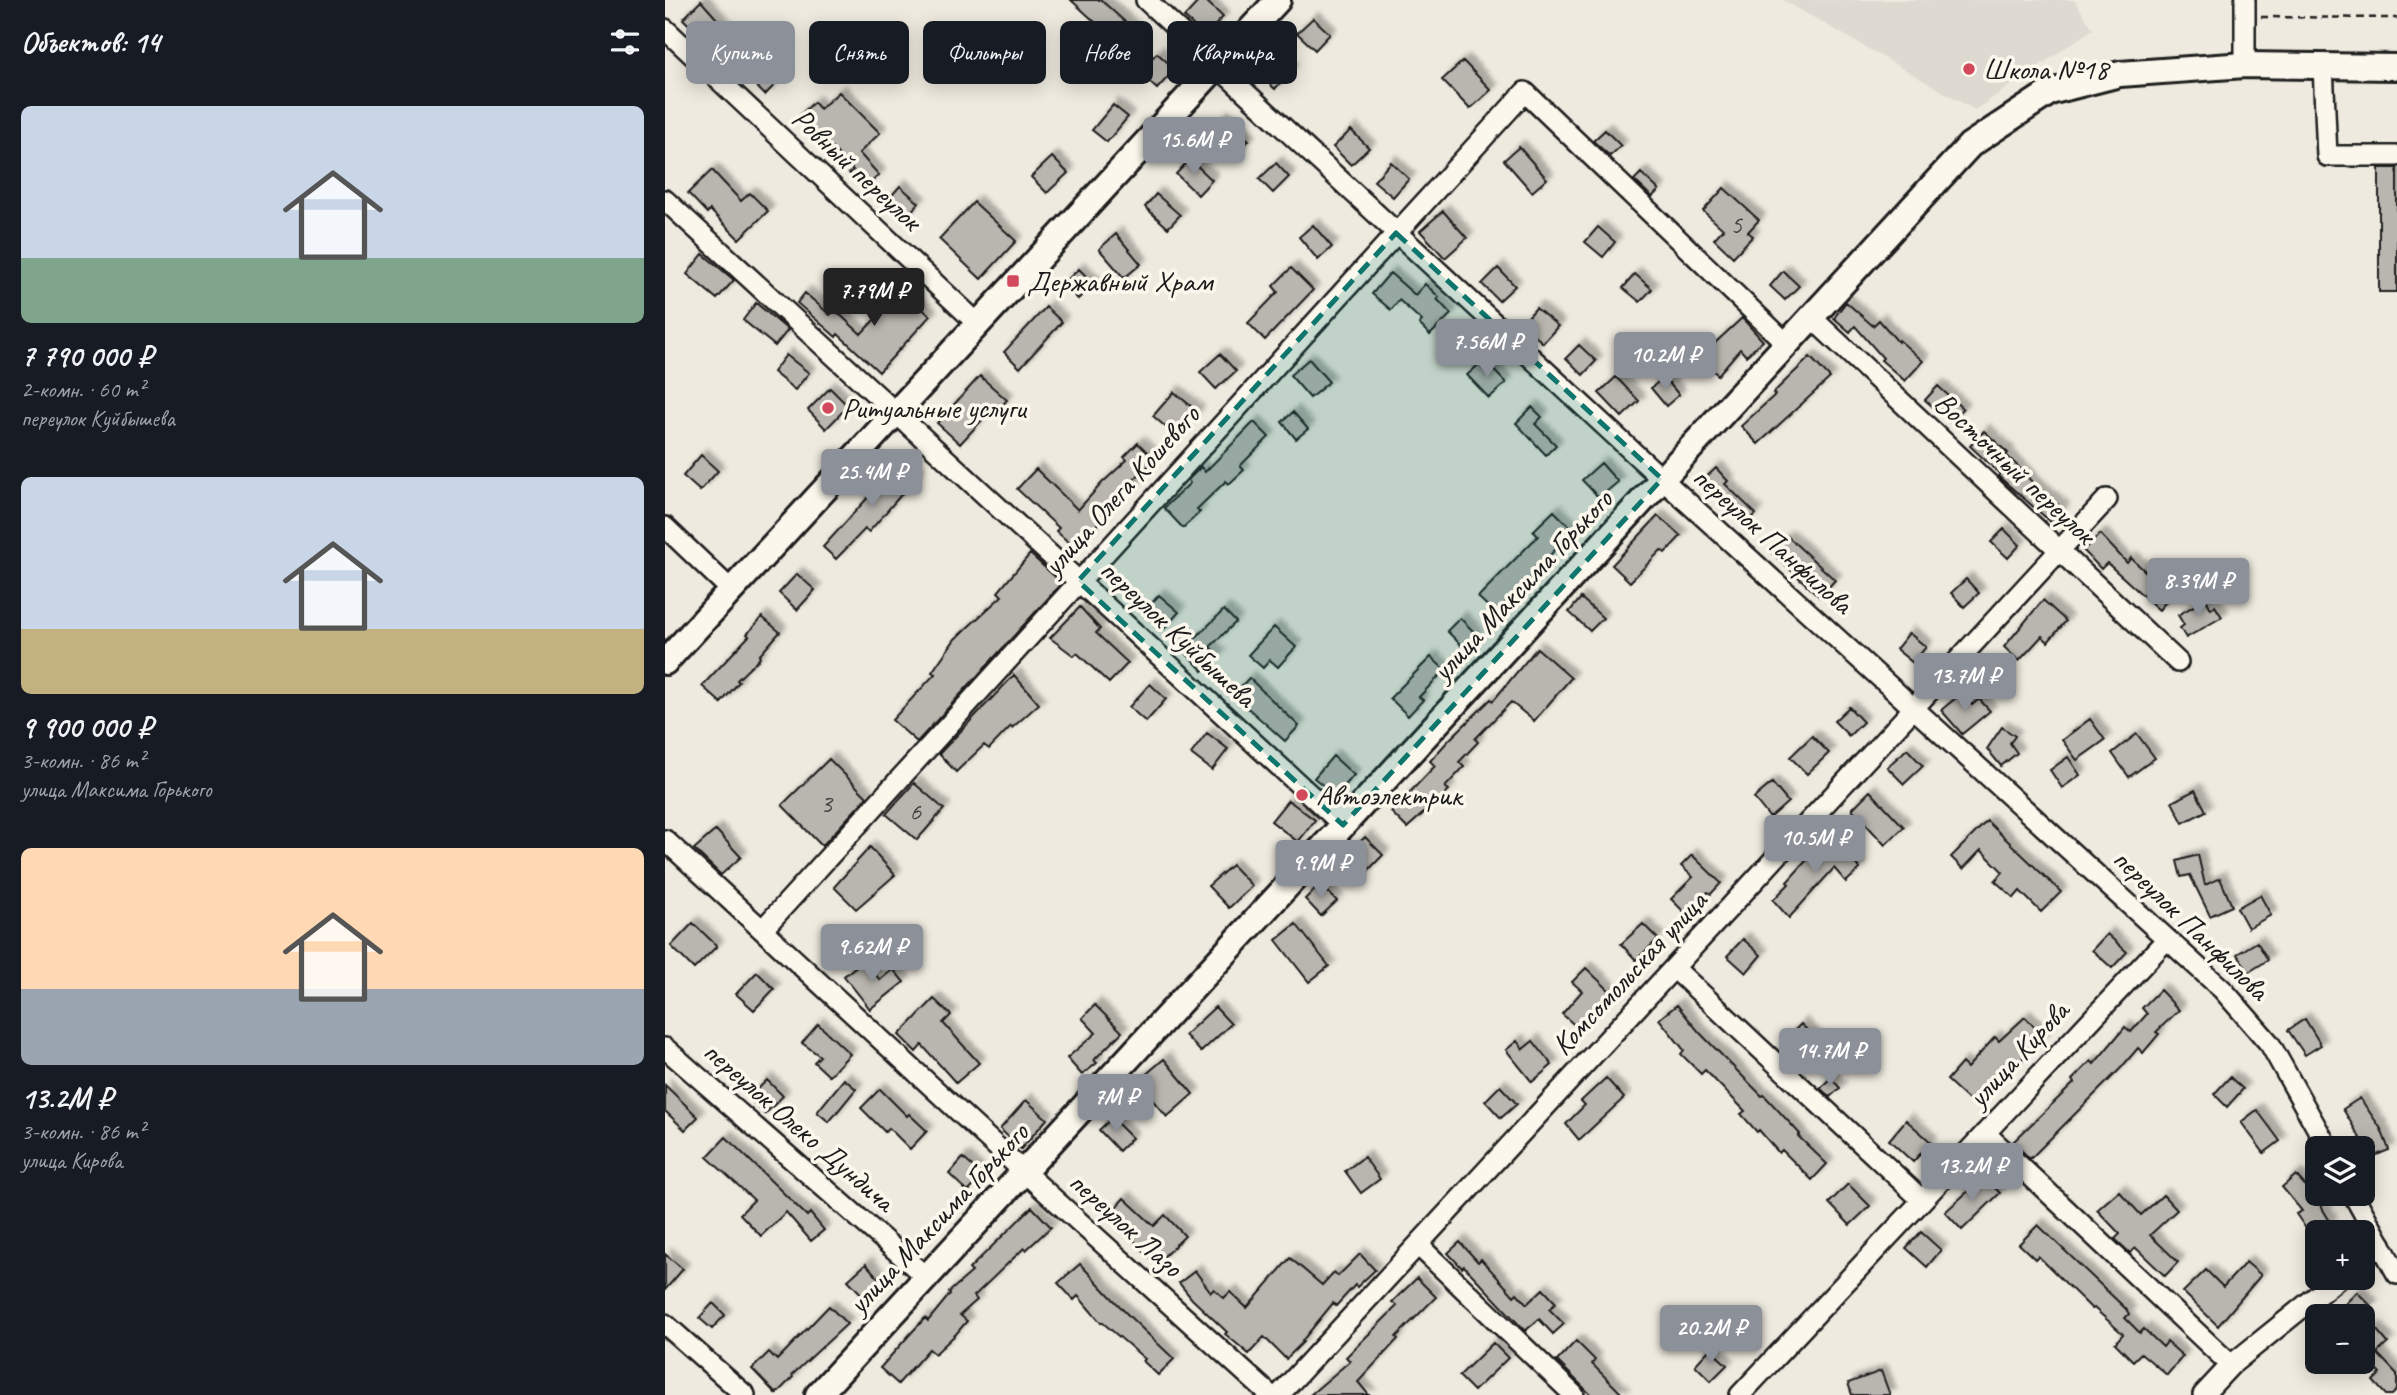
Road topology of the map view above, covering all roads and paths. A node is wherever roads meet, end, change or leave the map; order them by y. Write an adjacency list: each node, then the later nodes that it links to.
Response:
1 (1146, 0): 5 (street, переулок Панфилова)
2 (1278, 0): 6 (main road)
3 (2251, 4): 4 (path); 8 (street)
4 (2397, 18)
5 (1169, 21)
6 (1259, 21)
7 (665, 29): 17 (street, Ровный переулок)
8 (2245, 65): 9 (main road, улица Максима Горького); 16 (main road, улица Максима Горького)
9 (2323, 66): 10 (main road, улица Максима Горького); 13 (street)
10 (2397, 67)
11 (1200, 84): 17 (main road)
12 (1236, 84): 15 (street, переулок Панфилова)
13 (2397, 156)
14 (665, 200): 19 (street, переулок Куйбышева)
15 (1396, 233): 18 (street, улица Олега Кошевого); 20 (street, переулок Панфилова); 24 (street, улица Олега Кошевого)
16 (1811, 317): 18 (main road, улица Максима Горького); 23 (street, Восточный переулок)
17 (978, 324): 19 (main road)
18 (1787, 344): 20 (main road, улица Максима Горького)
19 (895, 413): 24 (street, переулок Куйбышева); 25 (main road)
20 (1662, 479): 28 (street, переулок Панфилова); 29 (main road, улица Максима Горького)
21 (2107, 499): 23 (street, Комсомольская улица)
22 (665, 527): 25 (street)
23 (2060, 550): 27 (street, Восточный переулок); 28 (street, Комсомольская улица)
24 (1078, 581): 29 (street, переулок Куйбышева); 31 (street, улица Олега Кошевого)
25 (731, 590): 26 (main road)
26 (665, 662)
27 (2178, 662)
28 (1914, 708): 32 (street, переулок Панфилова); 33 (street, Комсомольская улица)
29 (1343, 825): 37 (main road, улица Максима Горького)
30 (665, 840): 31 (street, переулок Лазо)
31 (763, 929): 37 (street, переулок Лазо)
32 (2167, 939): 35 (street, улица Кирова); 36 (street, переулок Панфилова)
33 (1674, 968): 38 (street); 41 (street, Комсомольская улица)
34 (665, 1048): 44 (street, переулок Олеко Дундича)
35 (1985, 1133): 38 (street, улица Кирова); 47 (street)
36 (2321, 1136)
37 (1023, 1171): 44 (main road, улица Максима Горького); 50 (street, переулок Лазо)
38 (1922, 1200): 53 (street, улица Кирова)
39 (2360, 1206): 40 (street)
40 (2381, 1244): 42 (street); 43 (street)
41 (1418, 1245): 51 (street, Комсомольская улица); 52 (street)
42 (2375, 1249)
43 (2397, 1274)
44 (926, 1277): 49 (main road, улица Максима Горького)
45 (2324, 1290): 47 (street)
46 (665, 1324): 48 (street)
47 (2231, 1365): 54 (street)
48 (745, 1395)
49 (818, 1395)
50 (1270, 1395)
51 (1279, 1395)
52 (1574, 1395)
53 (1740, 1395)
54 (2203, 1395)

